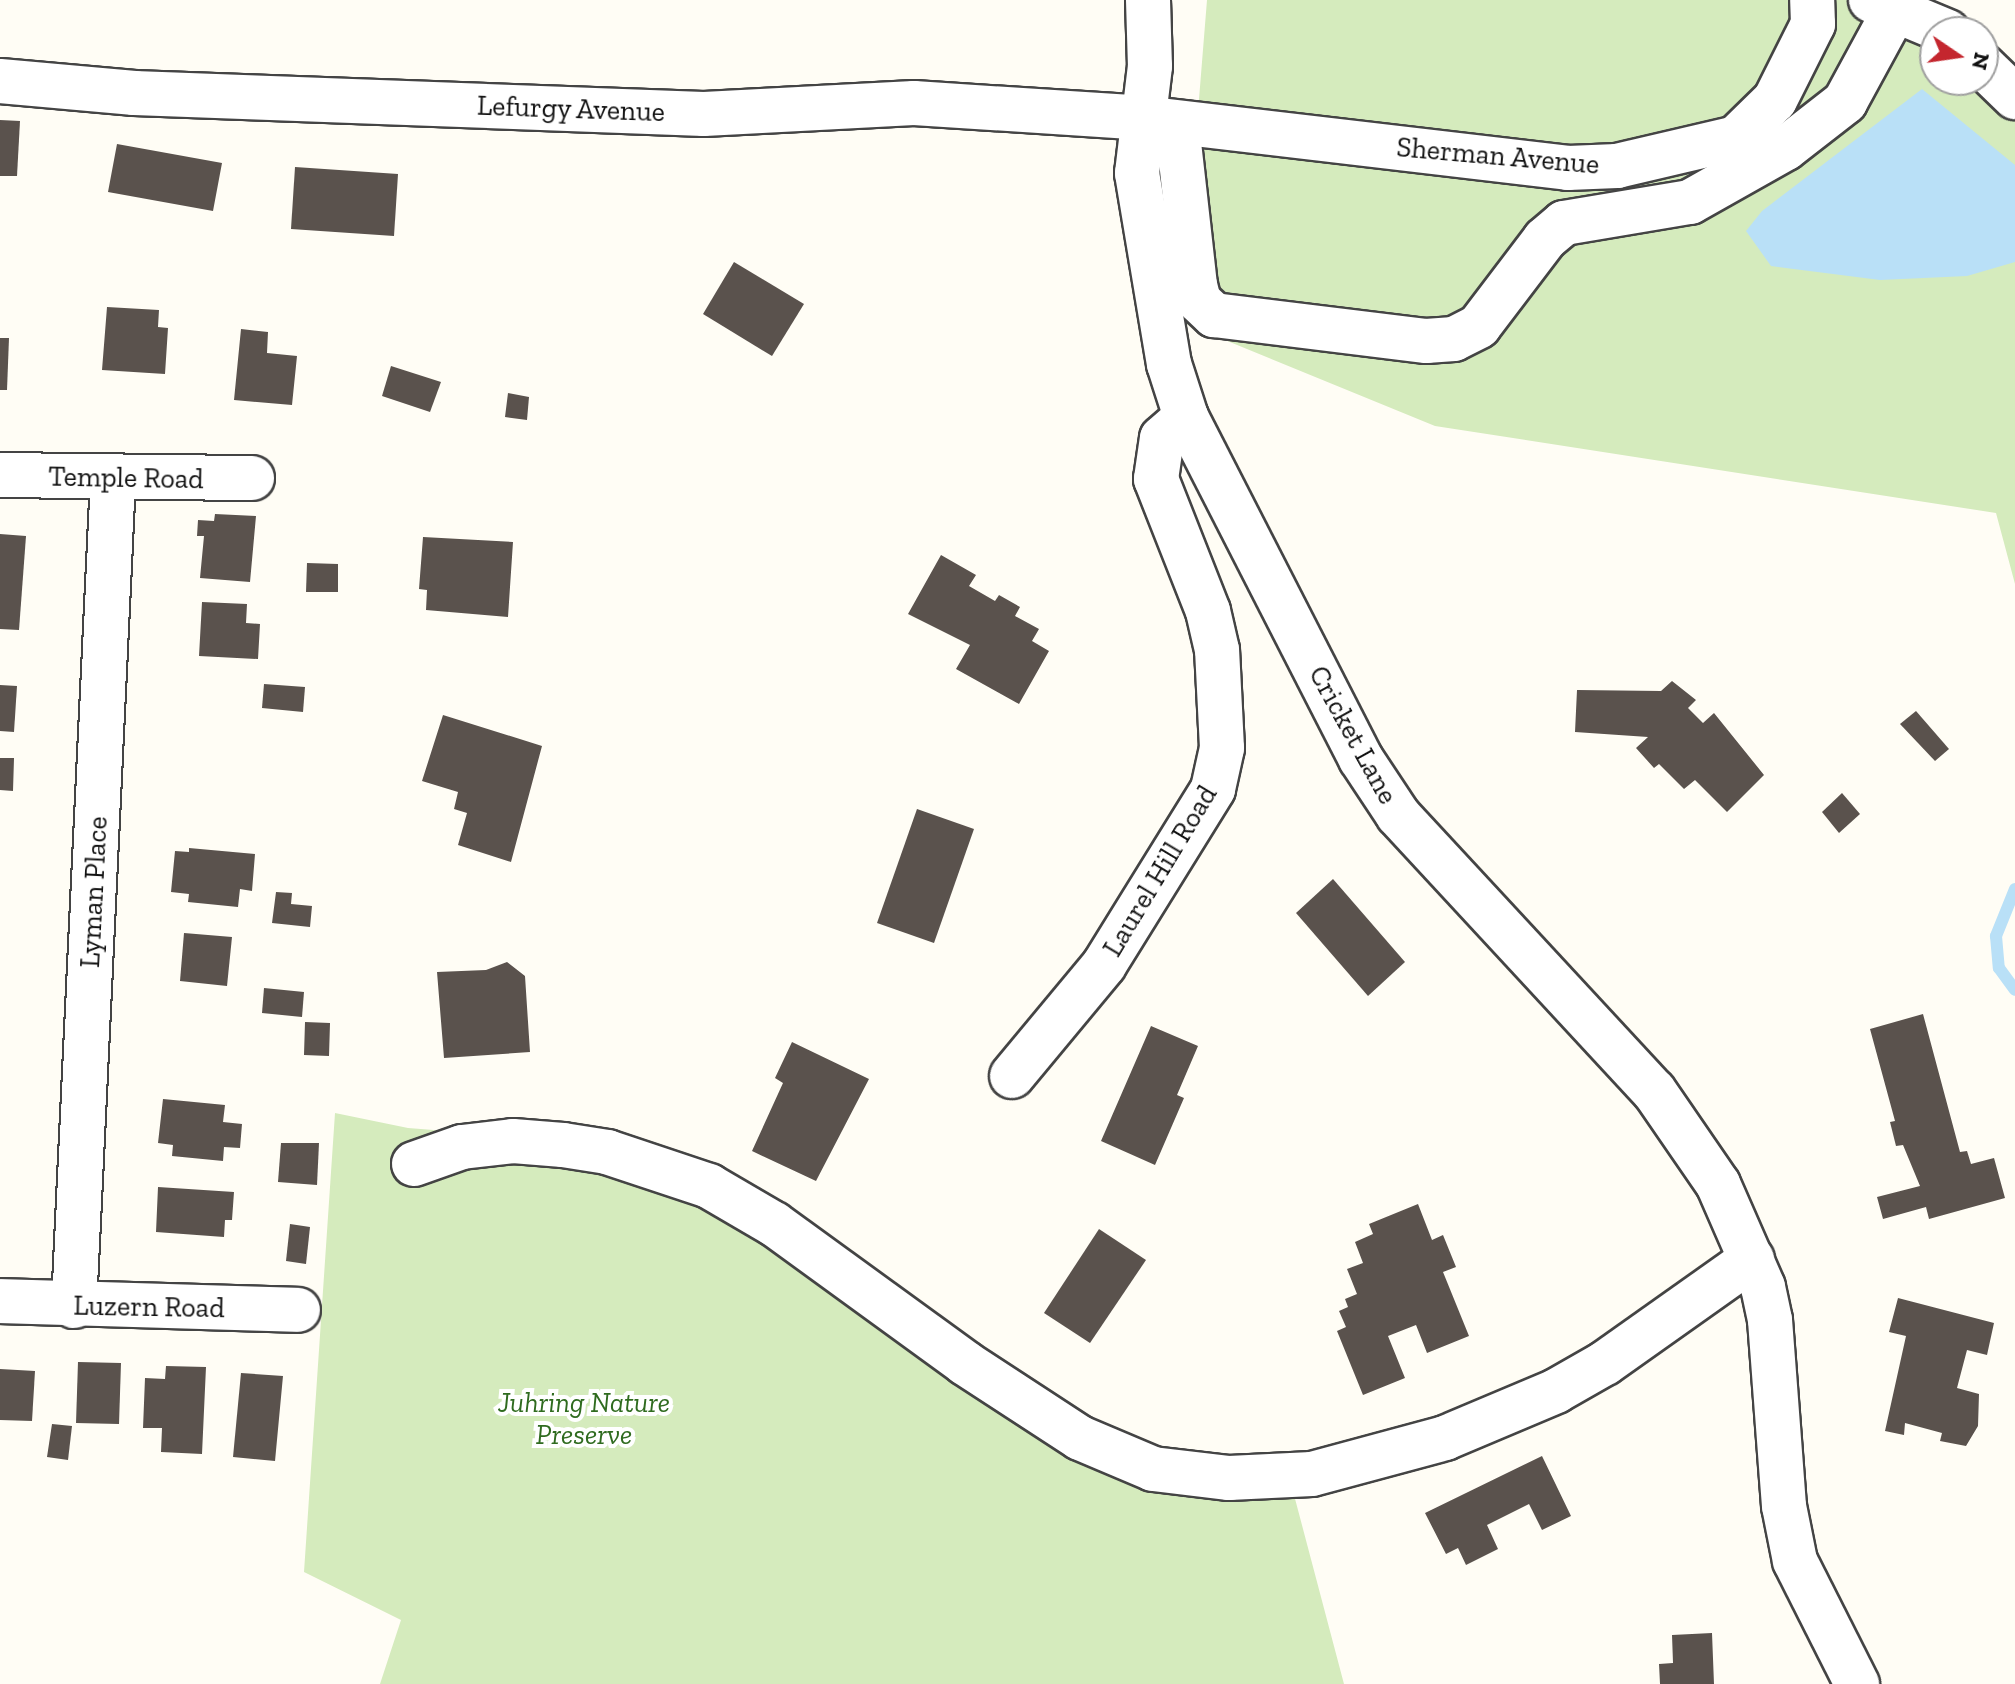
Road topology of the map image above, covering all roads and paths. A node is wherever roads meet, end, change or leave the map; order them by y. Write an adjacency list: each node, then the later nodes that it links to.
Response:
1 (1148, 0): 8 (street)
2 (1812, 0): 8 (street, Sherman Avenue)
3 (1883, 5): 4 (street); 8 (street)
4 (1919, 20)
5 (0, 81): 8 (street, Lefurgy Avenue)
6 (1999, 82): 7 (street)
7 (2015, 97)
8 (1160, 122): 9 (street, Cricket Lane)
9 (1186, 417): 13 (street, Laurel Hill Road); 15 (street, Cricket Lane)
10 (0, 475): 12 (street, Temple Road)
11 (252, 478): 12 (street, Temple Road)
12 (113, 479): 17 (street, Lyman Place)
13 (1012, 1076)
14 (414, 1164): 15 (street)
15 (1752, 1259): 19 (street, Cricket Lane)
16 (0, 1301): 17 (street, Luzern Road)
17 (74, 1306): 18 (street, Luzern Road)
18 (298, 1310)
19 (1857, 1684)

